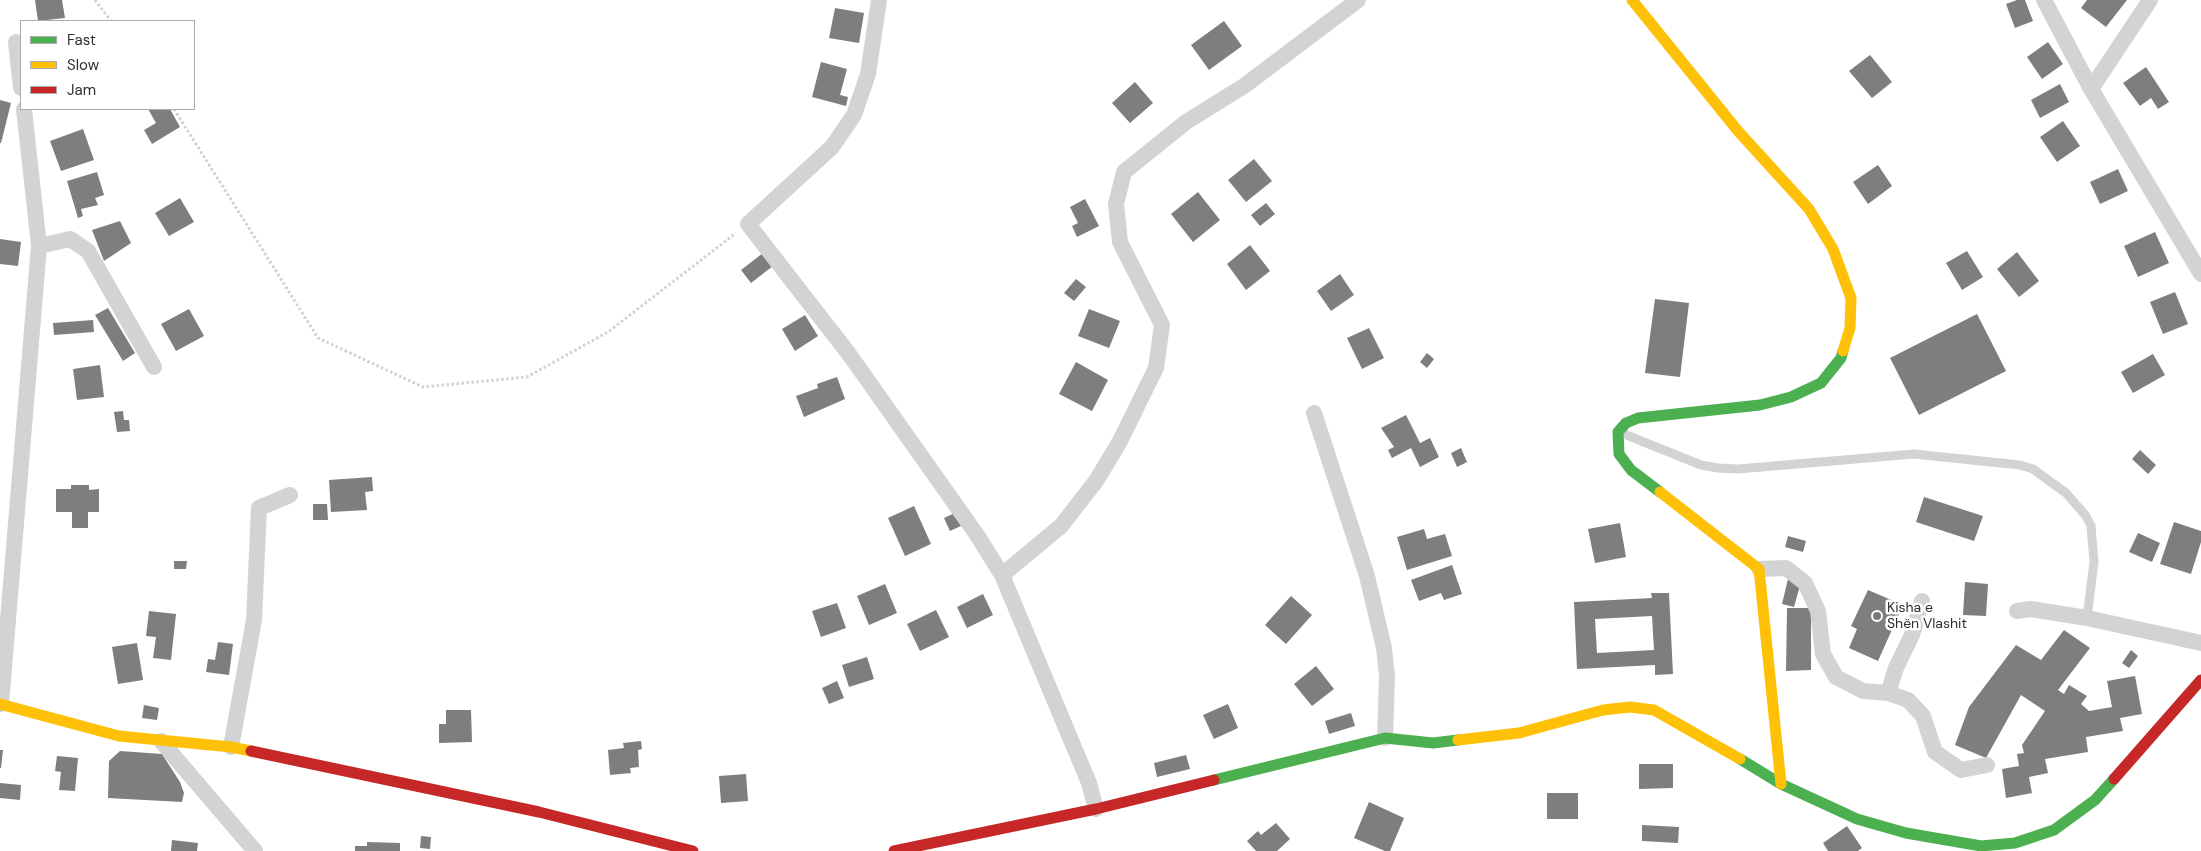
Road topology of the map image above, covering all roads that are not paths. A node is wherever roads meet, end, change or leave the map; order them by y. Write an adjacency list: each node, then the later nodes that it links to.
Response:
1 (878, 0): 17 (street)
2 (1358, 0): 17 (street)
3 (1632, 0): 14 (street)
4 (2044, 0): 8 (street)
5 (2150, 0): 8 (street)
6 (16, 42): 7 (street)
7 (20, 79)
8 (2092, 89): 11 (street)
9 (24, 110): 10 (street)
10 (39, 246): 12 (street); 24 (street)
11 (2201, 274)
12 (154, 366)
13 (1314, 413): 25 (street)
14 (1618, 432): 16 (street); 20 (lane)
15 (290, 495): 27 (street)
16 (1759, 569): 23 (street); 29 (street)
17 (1002, 575): 30 (street)
18 (1922, 601): 23 (street)
19 (2017, 611): 20 (street)
20 (2087, 618): 21 (street)
21 (2201, 643)
22 (2201, 680): 31 (street)
23 (1888, 693): 28 (street)
24 (0, 704): 26 (street)
25 (1385, 738): 29 (street); 30 (street)
26 (160, 742): 27 (street); 32 (street)
27 (232, 747): 33 (street)
28 (1987, 765)
29 (1782, 784): 31 (street)
30 (1096, 809): 34 (street)
31 (1981, 848)
32 (255, 851)
33 (693, 851)
34 (894, 851)

